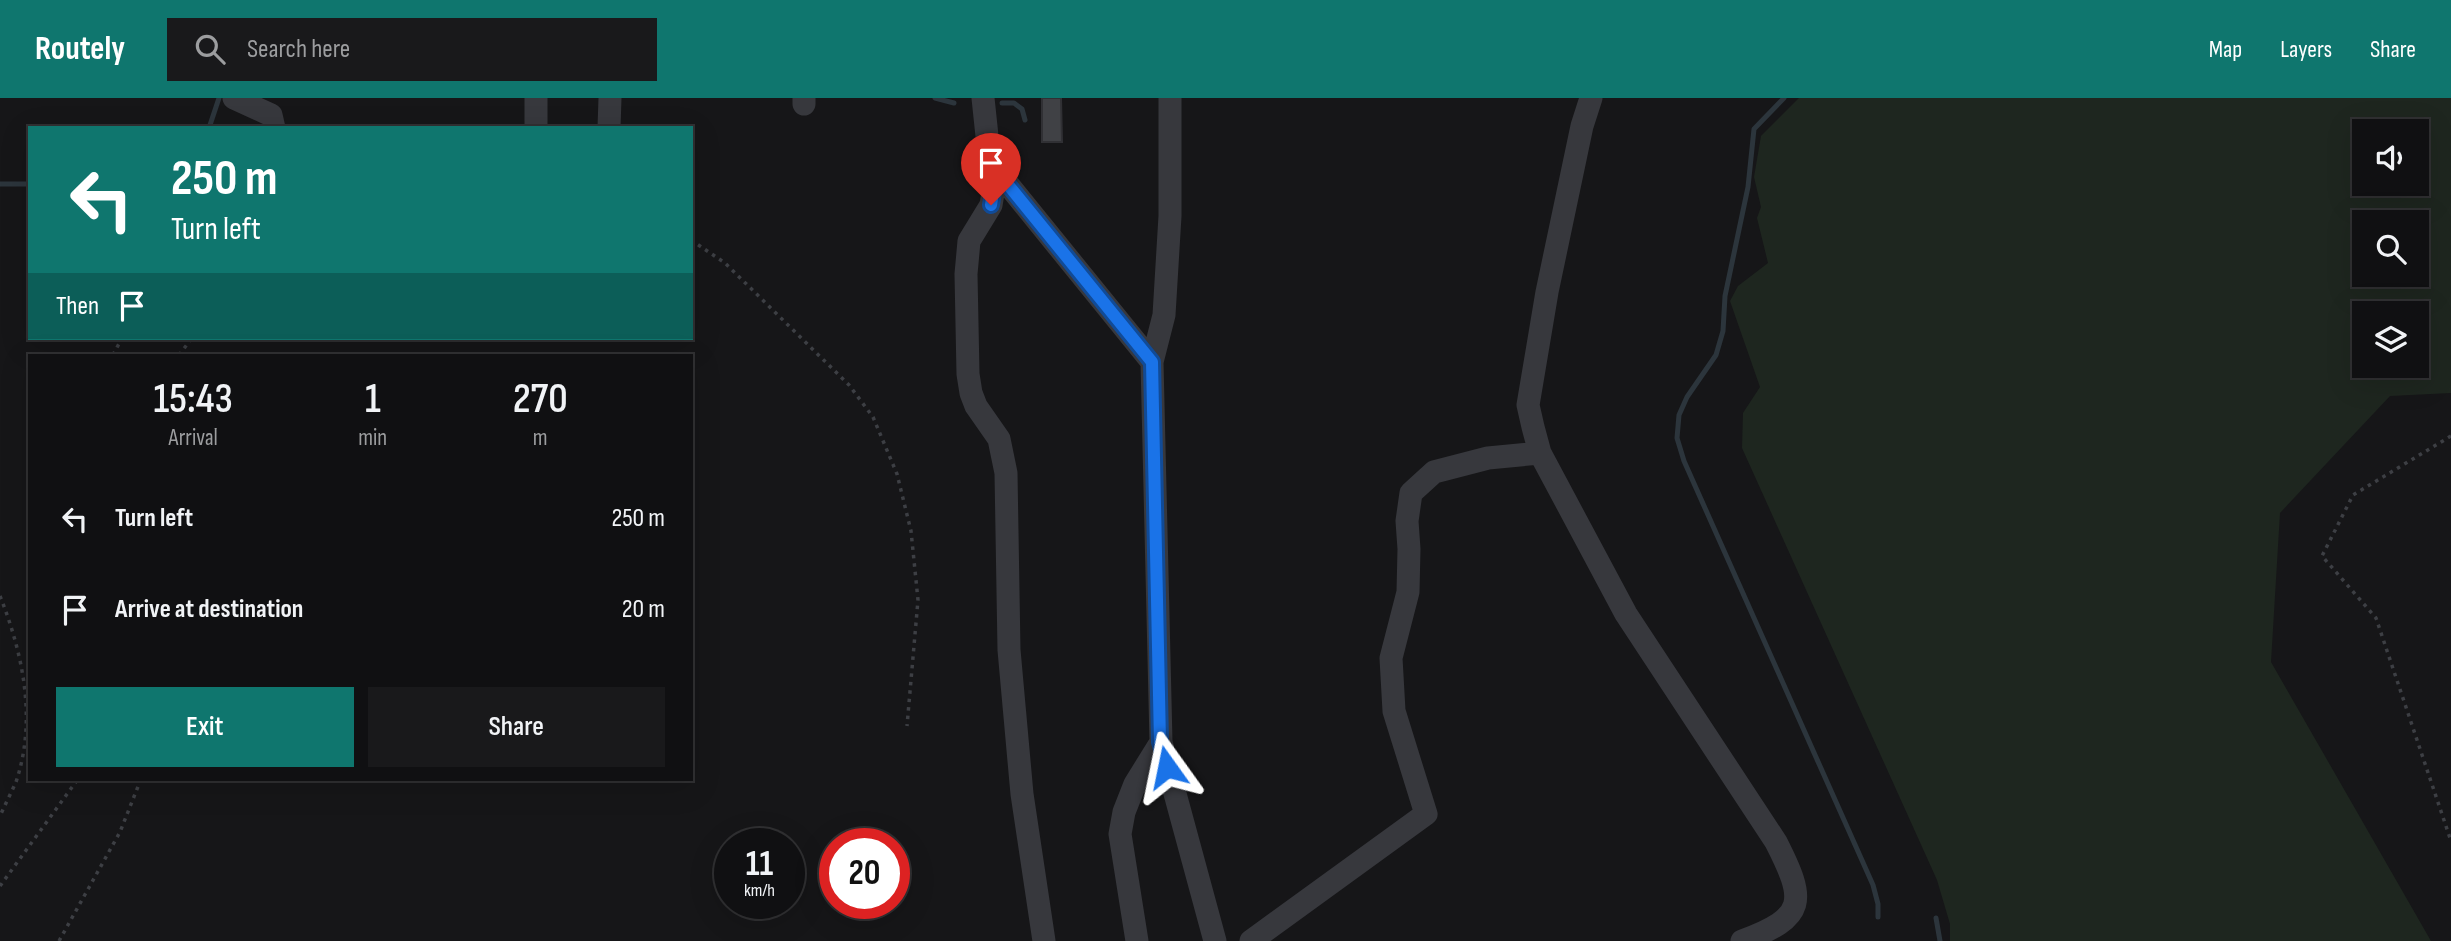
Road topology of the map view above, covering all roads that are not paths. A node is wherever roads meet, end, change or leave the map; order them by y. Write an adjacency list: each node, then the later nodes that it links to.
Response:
1 (536, 98): 8 (lane)
2 (610, 98): 9 (lane)
3 (984, 98): 10 (lane)
4 (1170, 98): 11 (lane)
5 (1591, 98): 12 (lane)
6 (237, 99): 7 (lane)
7 (274, 126)
8 (536, 126)
9 (610, 126)
10 (988, 160): 11 (lane); 14 (lane)
11 (1152, 362): 13 (lane)
12 (1540, 453): 17 (lane); 18 (lane)
13 (1160, 742): 15 (lane); 16 (lane)
14 (1044, 941)
15 (1137, 941)
16 (1215, 941)
17 (1251, 941)
18 (1742, 941)

